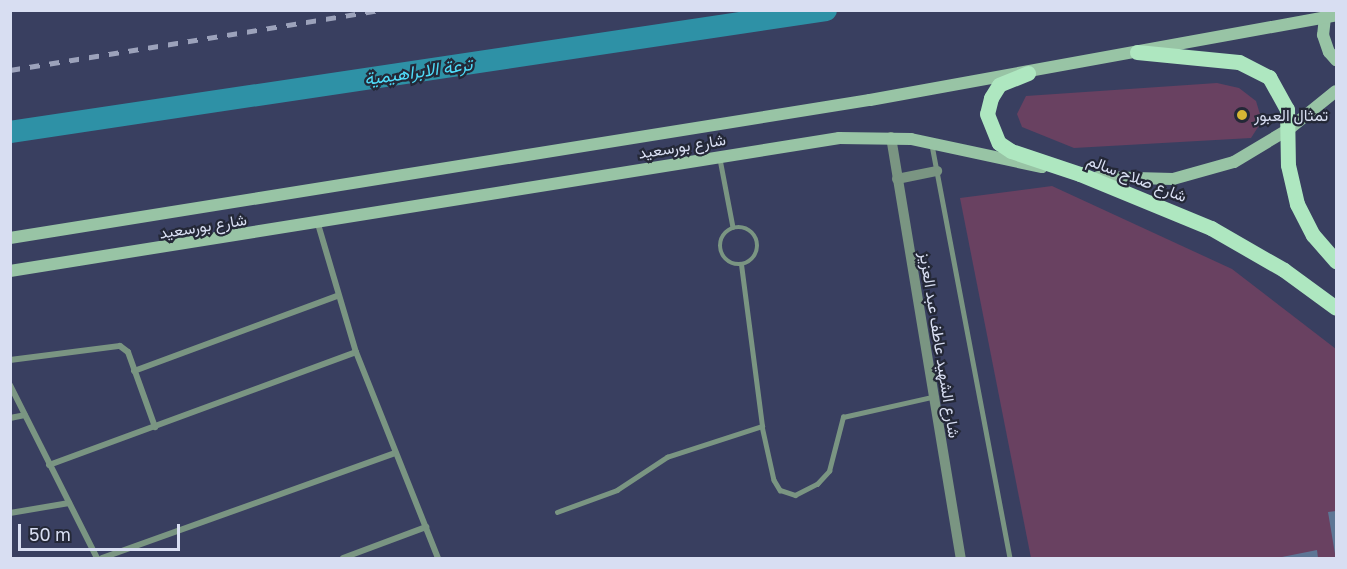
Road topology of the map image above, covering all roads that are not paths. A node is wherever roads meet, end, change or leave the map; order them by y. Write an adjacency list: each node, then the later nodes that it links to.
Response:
1 (1331, 16): 2 (main road, شارع بورسعيد); 3 (main road)
2 (1137, 52): 4 (main road, شارع بورسعيد); 6 (main road)
3 (1336, 60)
4 (1028, 73): 11 (main road, شارع صلاح سالم); 15 (main road, شارع بورسعيد)
5 (1336, 91): 6 (main road, شارع بورسعيد)
6 (1289, 129): 11 (main road, شارع بورسعيد); 16 (main road)
7 (891, 137): 8 (main road, شارع بورسعيد); 9 (main road, شارع بورسعيد); 12 (street, شارع الشهيد عاطف عبد العزيز)
8 (932, 142): 10 (lane, شارع الشهيد عاطف عبد العزيز); 11 (main road, شارع بورسعيد)
9 (719, 157): 13 (main road, شارع بورسعيد); 14 (lane)
10 (937, 171): 12 (street); 41 (lane, شارع الشهيد عاطف عبد العزيز)
11 (1080, 174): 20 (main road, شارع صلاح سالم)
12 (897, 179): 25 (street, شارع الشهيد عاطف عبد العزيز)
13 (318, 224): 18 (main road, شارع بورسعيد); 19 (street)
14 (733, 227): 17 (lane); 17 (lane)
15 (10, 238)
16 (1336, 261)
17 (741, 266): 28 (lane)
18 (10, 271)
19 (337, 296): 21 (street); 23 (street)
20 (1336, 308)
21 (356, 352): 29 (street); 30 (street)
22 (10, 360): 23 (street)
23 (134, 371): 29 (street)
24 (10, 385): 26 (street)
25 (932, 397): 28 (lane); 40 (street, شارع الشهيد عاطف عبد العزيز)
26 (25, 415): 27 (street); 31 (street)
27 (10, 418)
28 (762, 426): 33 (lane)
29 (155, 427): 31 (street)
30 (395, 453): 35 (street); 37 (street)
31 (49, 465): 32 (street)
32 (69, 502): 34 (street); 36 (street)
33 (557, 512)
34 (10, 513)
35 (426, 527): 38 (street); 39 (street)
36 (97, 558)
37 (102, 558)
38 (343, 558)
39 (438, 558)
40 (961, 558)
41 (1010, 558)

